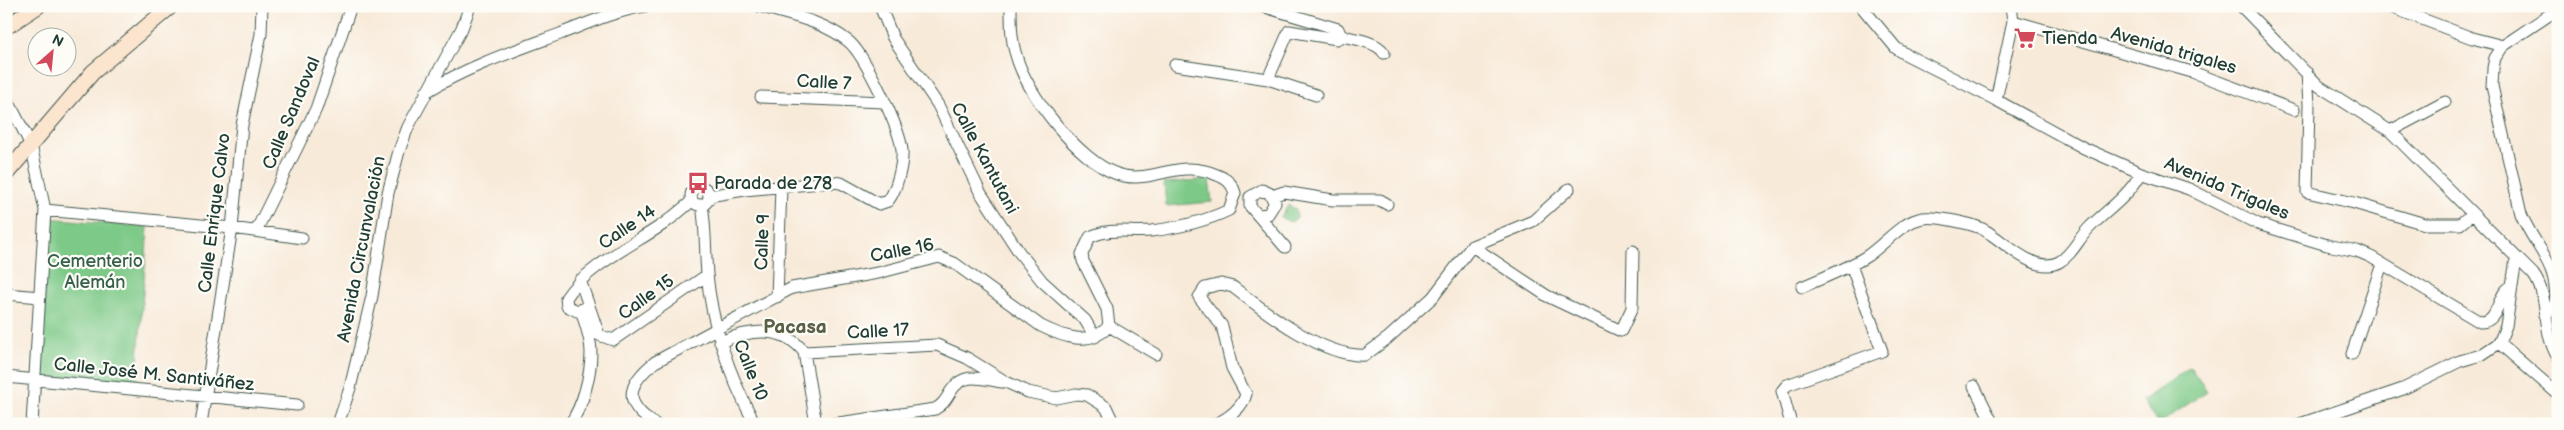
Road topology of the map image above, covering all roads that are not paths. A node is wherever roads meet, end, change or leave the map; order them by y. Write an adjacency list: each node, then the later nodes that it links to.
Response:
1 (11, 6): 17 (street)
2 (38, 6): 17 (main road)
3 (171, 6): 34 (main road)
4 (262, 6): 47 (street, Calle Enrique Calvo)
5 (351, 6): 48 (street, Calle Sandoval)
6 (470, 6): 25 (street, Avenida Circunvalación)
7 (645, 6): 25 (street)
8 (759, 6): 30 (street)
9 (880, 6): 67 (street, Calle Kantutani)
10 (1011, 6): 39 (street)
11 (1262, 6): 19 (street)
12 (1861, 6): 29 (street, Avenida Trigales)
13 (2011, 6): 18 (street)
14 (2241, 6): 23 (street)
15 (2388, 6): 20 (street)
16 (2558, 9): 20 (street)
17 (8, 20)
18 (2013, 21): 29 (street); 32 (street, Avenida trigales)
19 (1341, 36): 21 (street); 24 (street)
20 (2504, 46): 64 (street)
21 (1384, 53)
22 (1175, 65): 24 (street)
23 (2307, 73): 33 (street); 45 (street)
24 (1268, 79): 26 (street)
25 (424, 93): 83 (street, Avenida Circunvalación)
26 (1316, 95)
27 (6, 97): 34 (street)
28 (761, 97): 30 (street, Calle 7)
29 (1996, 100): 35 (street, Avenida Trigales)
30 (884, 102): 37 (street)
31 (2445, 102): 33 (street)
32 (2294, 110)
33 (2390, 131): 45 (street)
34 (31, 145): 36 (main road); 44 (street)
35 (2141, 173): 54 (street, Avenida Trigales); 55 (street)
36 (6, 174)
37 (781, 188): 42 (street); 62 (street, Calle 9)
38 (1569, 189): 50 (street)
39 (1235, 193): 41 (street); 65 (street)
40 (1272, 196): 41 (street); 43 (street); 46 (street)
41 (1250, 197): 46 (street)
42 (701, 201): 56 (street, Calle 10); 57 (street, Calle 14)
43 (1387, 204)
44 (45, 210): 47 (street); 61 (street)
45 (2472, 214): 53 (street)
46 (1260, 215): 51 (street)
47 (232, 228): 48 (street); 79 (street, Calle Enrique Calvo)
48 (256, 231): 49 (street)
49 (302, 238)
50 (1472, 246): 52 (street); 90 (street)
51 (1285, 247)
52 (1633, 251)
53 (2516, 259): 59 (street); 64 (street)
54 (2382, 264): 59 (street, Avenida Trigales); 72 (street)
55 (1851, 265): 58 (street); 91 (street)
56 (707, 275): 63 (street, Calle 15); 66 (street, Calle 10)
57 (580, 280): 63 (street); 63 (street)
58 (1802, 287)
59 (2511, 287): 69 (street)
60 (6, 294): 61 (street)
61 (40, 297): 75 (street)
62 (778, 297): 66 (street, Calle 16); 67 (street, Calle 16)
63 (585, 308): 84 (street)
64 (2545, 315): 73 (street)
65 (1109, 326): 67 (street); 71 (street)
66 (716, 329): 68 (street, Calle 10); 85 (street, Calle 16)
67 (1095, 337)
68 (720, 342): 70 (street); 86 (street, Calle 10)
69 (2499, 343): 78 (street); 93 (street)
70 (804, 352): 76 (street, Calle 17); 87 (street)
71 (1156, 354)
72 (2352, 354)
73 (2558, 357)
74 (6, 377): 75 (street, Calle José M. Santiváñez)
75 (34, 379): 79 (street, Calle José M. Santiváñez); 81 (street)
76 (1006, 382): 88 (street); 89 (street)
77 (1974, 386): 92 (street)
78 (2558, 394)
79 (206, 397): 80 (street, Calle José M. Santiváñez); 82 (street, Calle Enrique Calvo)
80 (297, 405)
81 (32, 424)
82 (201, 424)
83 (338, 424)
84 (570, 424)
85 (655, 424)
86 (755, 424)
87 (816, 424)
88 (832, 424)
89 (1114, 424)
90 (1216, 424)
91 (1791, 424)
92 (1993, 424)
93 (2300, 424)

